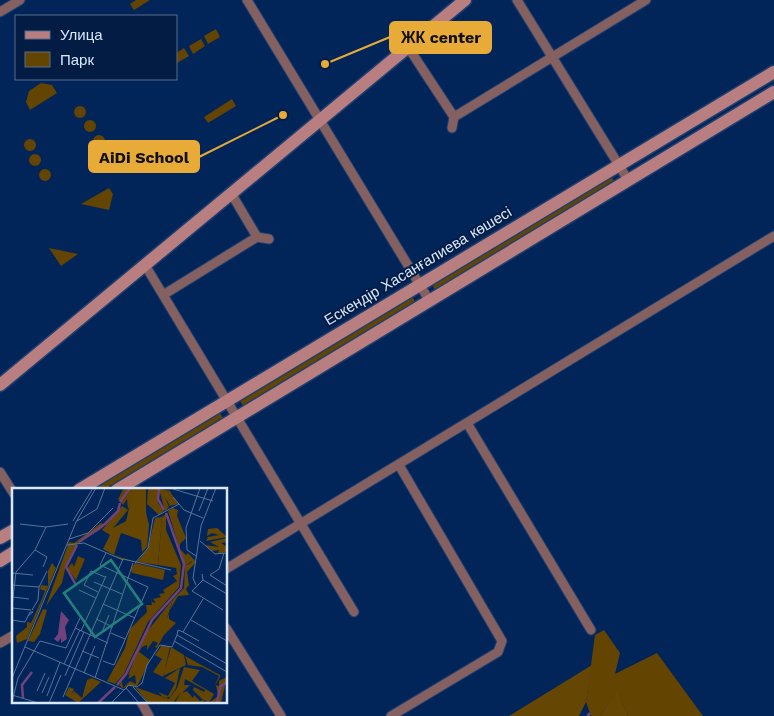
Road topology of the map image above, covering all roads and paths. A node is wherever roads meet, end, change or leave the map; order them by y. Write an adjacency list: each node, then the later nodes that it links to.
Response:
1 (20, 0): 6 (street)
2 (247, 0): 12 (street)
3 (465, 0): 7 (street)
4 (517, 0): 8 (street)
5 (646, 0): 8 (street)
6 (0, 12)
7 (408, 47): 11 (street); 12 (street)
8 (552, 58): 11 (street); 14 (street)
9 (774, 72): 14 (street, Ескендір Хасанғалиева көшесі)
10 (774, 92): 15 (street)
11 (454, 117): 13 (street)
12 (320, 120): 16 (street); 21 (street)
13 (452, 128)
14 (618, 164): 15 (street); 21 (street, Ескендір Хасанғалиева көшесі)
15 (628, 180): 23 (street)
16 (231, 193): 18 (street); 20 (street)
17 (774, 236): 27 (street)
18 (257, 237): 19 (street); 22 (street)
19 (269, 239)
20 (145, 265): 22 (street); 24 (street)
21 (419, 284): 23 (street); 25 (street, Ескендір Хасанғалиева көшесі)
22 (163, 295): 25 (street)
23 (429, 300): 26 (street)
24 (0, 385)
25 (226, 401): 26 (street); 30 (street, Ескендір Хасанғалиева көшесі)
26 (235, 418): 31 (street); 33 (street)
27 (468, 423): 28 (street); 40 (street)
28 (399, 465): 33 (street); 47 (street)
29 (0, 472): 32 (street)
30 (83, 488)
31 (120, 488)
32 (12, 491)
33 (301, 525): 38 (street); 39 (street)
34 (12, 531): 35 (street)
35 (0, 538)
36 (12, 553): 37 (street)
37 (0, 561)
38 (228, 568)
39 (354, 612)
40 (591, 630)
41 (228, 631): 46 (street)
42 (12, 636): 43 (street)
43 (0, 643)
44 (142, 704): 45 (street)
45 (149, 716)
46 (282, 716)
47 (391, 716)

